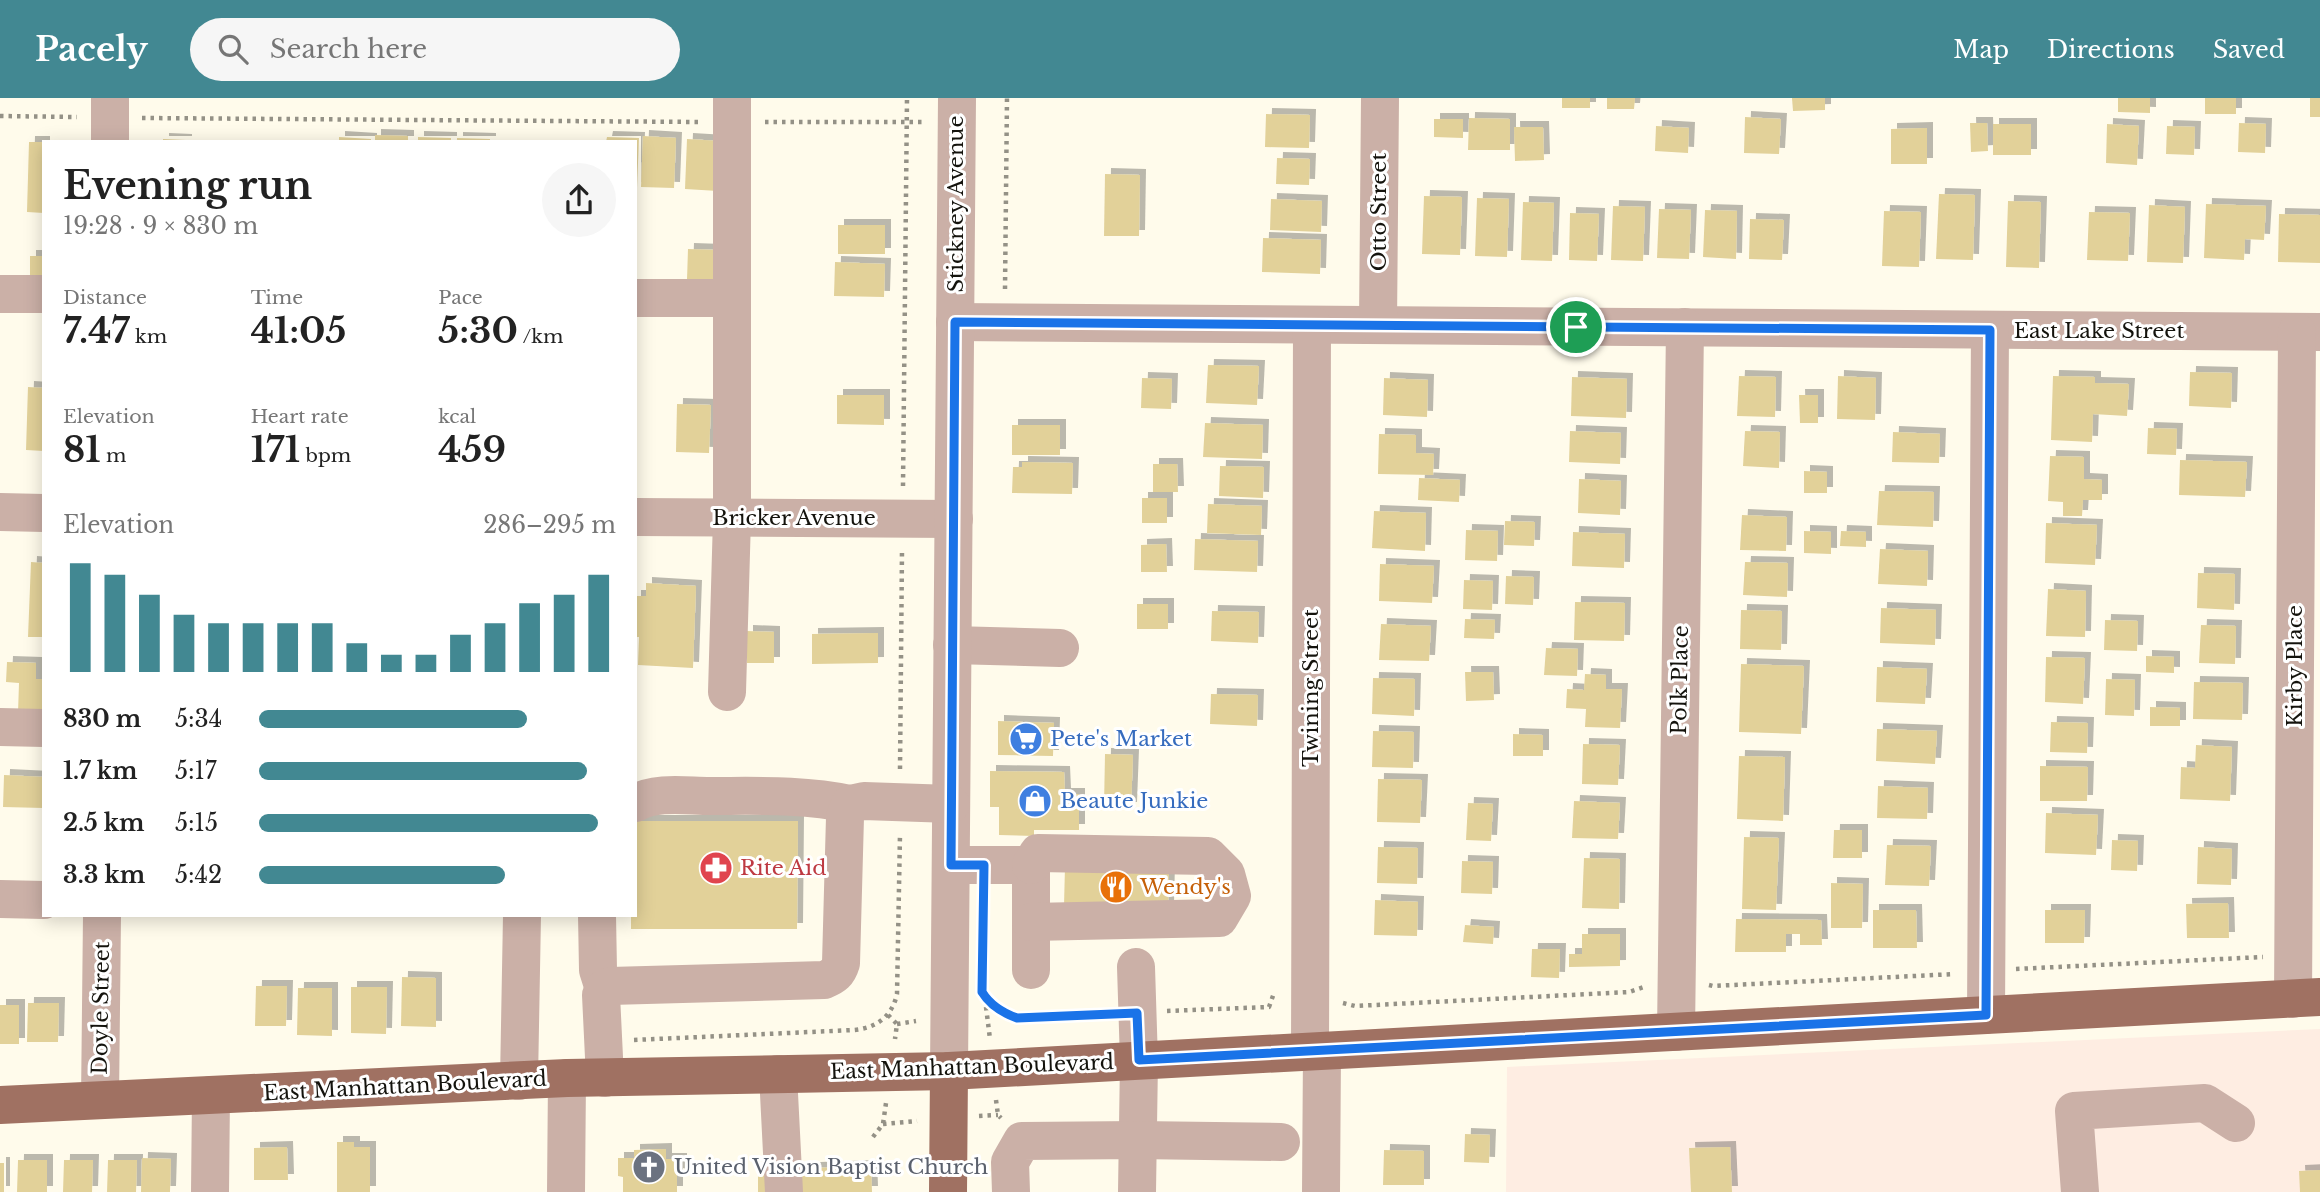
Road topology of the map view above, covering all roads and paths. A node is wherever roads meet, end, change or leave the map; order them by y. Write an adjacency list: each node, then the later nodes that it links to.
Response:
1 (1007, 98): 12 (path)
2 (1380, 98): 14 (street, Otto Street)
3 (732, 110): 4 (path); 6 (path); 10 (street)
4 (957, 110): 11 (street, Stickney Avenue)
5 (0, 116): 6 (path)
6 (110, 119)
7 (0, 294): 8 (street)
8 (42, 294)
9 (637, 298): 10 (street)
10 (731, 298): 21 (street)
11 (955, 322): 12 (street, East Lake Street); 22 (street, Stickney Avenue)
12 (998, 322): 13 (street, East Lake Street)
13 (1312, 325): 14 (street, East Lake Street); 53 (street, Twining Street)
14 (1378, 325): 15 (street, East Lake Street)
15 (1685, 327): 16 (street, East Lake Street); 52 (street, Polk Place)
16 (1990, 330): 17 (street, East Lake Street); 42 (street)
17 (2308, 332): 48 (street, Kirby Place)
18 (0, 512): 19 (street)
19 (42, 513)
20 (637, 517): 21 (street, Bricker Avenue)
21 (732, 518): 22 (street, Bricker Avenue); 25 (street)
22 (954, 519): 23 (street, Stickney Avenue)
23 (952, 645): 24 (street); 30 (street, Stickney Avenue)
24 (1060, 648)
25 (727, 692)
26 (0, 727): 27 (street)
27 (42, 728)
28 (637, 802): 29 (street)
29 (850, 804): 30 (street); 47 (street)
30 (951, 804): 31 (street, Stickney Avenue)
31 (951, 865): 32 (street); 55 (street, Stickney Avenue)
32 (1031, 865): 38 (street); 38 (street)
33 (0, 899): 34 (street)
34 (42, 900)
35 (102, 917): 61 (street, Doyle Street)
36 (522, 917): 59 (street)
37 (597, 917): 47 (street)
38 (1031, 922): 41 (street)
39 (2269, 956): 42 (path)
40 (1136, 967): 50 (street)
41 (1031, 971)
42 (1986, 973): 43 (path); 51 (street)
43 (1705, 981)
44 (1275, 982): 50 (path)
45 (1648, 982): 49 (path)
46 (982, 985): 50 (path)
47 (604, 989): 58 (street)
48 (2306, 998): 51 (main road, East Manhattan Boulevard)
49 (1338, 1000)
50 (1137, 1013): 54 (street)
51 (1986, 1015): 52 (main road, East Manhattan Boulevard)
52 (1676, 1032): 53 (main road, East Manhattan Boulevard)
53 (1316, 1051): 54 (main road, East Manhattan Boulevard); 72 (street, Twining Street)
54 (1139, 1060): 55 (main road, East Manhattan Boulevard); 64 (street)
55 (949, 1071): 56 (main road, East Manhattan Boulevard); 69 (main road, Stickney Avenue)
56 (778, 1074): 58 (main road, East Manhattan Boulevard); 68 (street)
57 (567, 1078): 58 (main road, East Manhattan Boulevard); 59 (main road, East Manhattan Boulevard); 67 (street)
58 (605, 1078)
59 (519, 1081): 60 (main road, East Manhattan Boulevard)
60 (211, 1096): 61 (main road, East Manhattan Boulevard); 66 (street)
61 (100, 1100): 62 (main road, East Manhattan Boulevard)
62 (0, 1105)
63 (2236, 1123): 73 (street)
64 (1138, 1140): 65 (street); 70 (street); 71 (street)
65 (1282, 1142)
66 (210, 1192)
67 (566, 1192)
68 (784, 1192)
69 (948, 1192)
70 (1011, 1192)
71 (1137, 1192)
72 (1321, 1192)
73 (2080, 1192)

